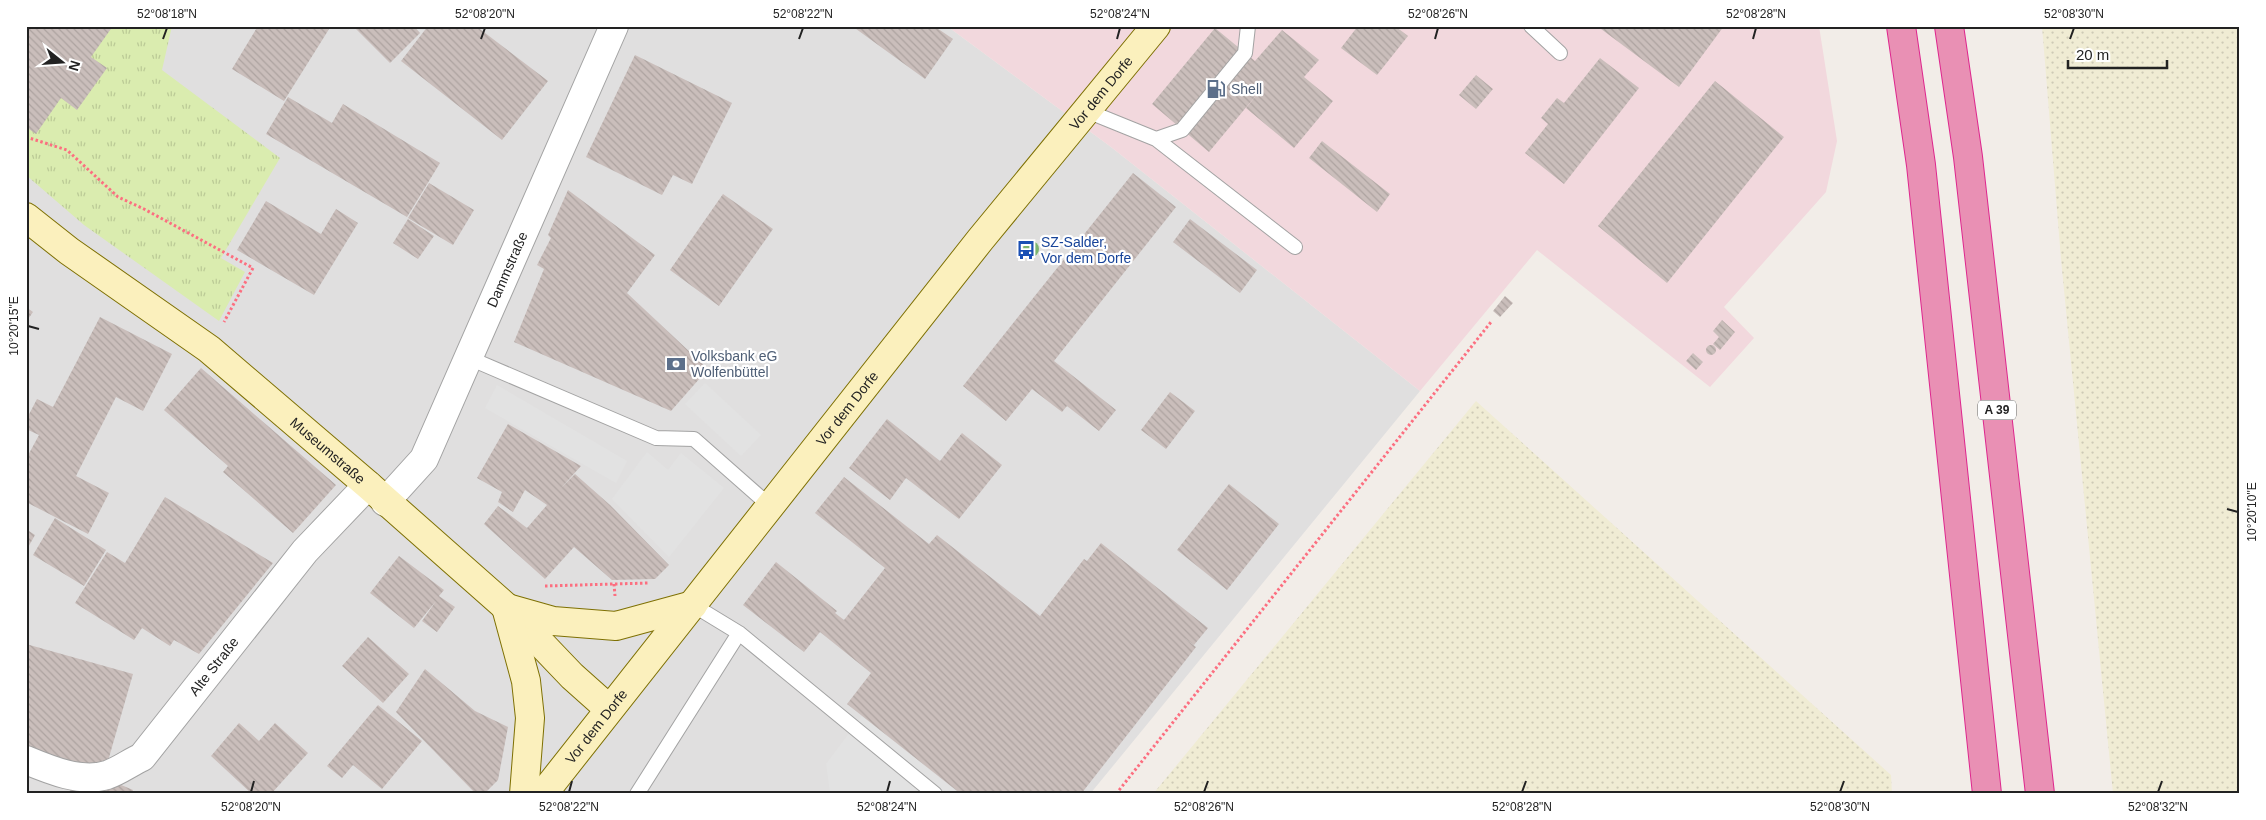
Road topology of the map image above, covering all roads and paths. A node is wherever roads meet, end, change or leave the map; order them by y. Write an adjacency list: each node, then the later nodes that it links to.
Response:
1 (614, 26): 15 (street, Dammstraße)
2 (1156, 26): 8 (main road, Vor dem Dorfe)
3 (1248, 26): 10 (lane)
4 (1531, 26): 7 (lane)
5 (1901, 26): 29 (highway)
6 (1949, 26): 30 (highway, A 39)
7 (1560, 53)
8 (1087, 111): 10 (lane); 17 (main road, Vor dem Dorfe)
9 (26, 137): 14 (path)
10 (1156, 139): 12 (lane)
11 (26, 216): 14 (main road, Museumstraße)
12 (1295, 247)
13 (1492, 322): 28 (path)
14 (209, 350): 16 (main road, Museumstraße)
15 (469, 358): 16 (street, Dammstraße); 17 (lane)
16 (377, 493): 20 (main road, Museumstraße); 23 (street, Alte Straße)
17 (770, 506): 19 (main road, Vor dem Dorfe)
18 (653, 583): 20 (path)
19 (693, 605): 20 (main road); 21 (lane); 22 (main road, Vor dem Dorfe)
20 (506, 607): 22 (main road, Museumstraße); 24 (main road)
21 (739, 634): 26 (lane); 27 (lane)
22 (609, 709): 25 (main road, Vor dem Dorfe)
23 (26, 760)
24 (524, 794)
25 (543, 794)
26 (637, 794)
27 (935, 794)
28 (1116, 794)
29 (1987, 794)
30 (2040, 794)

